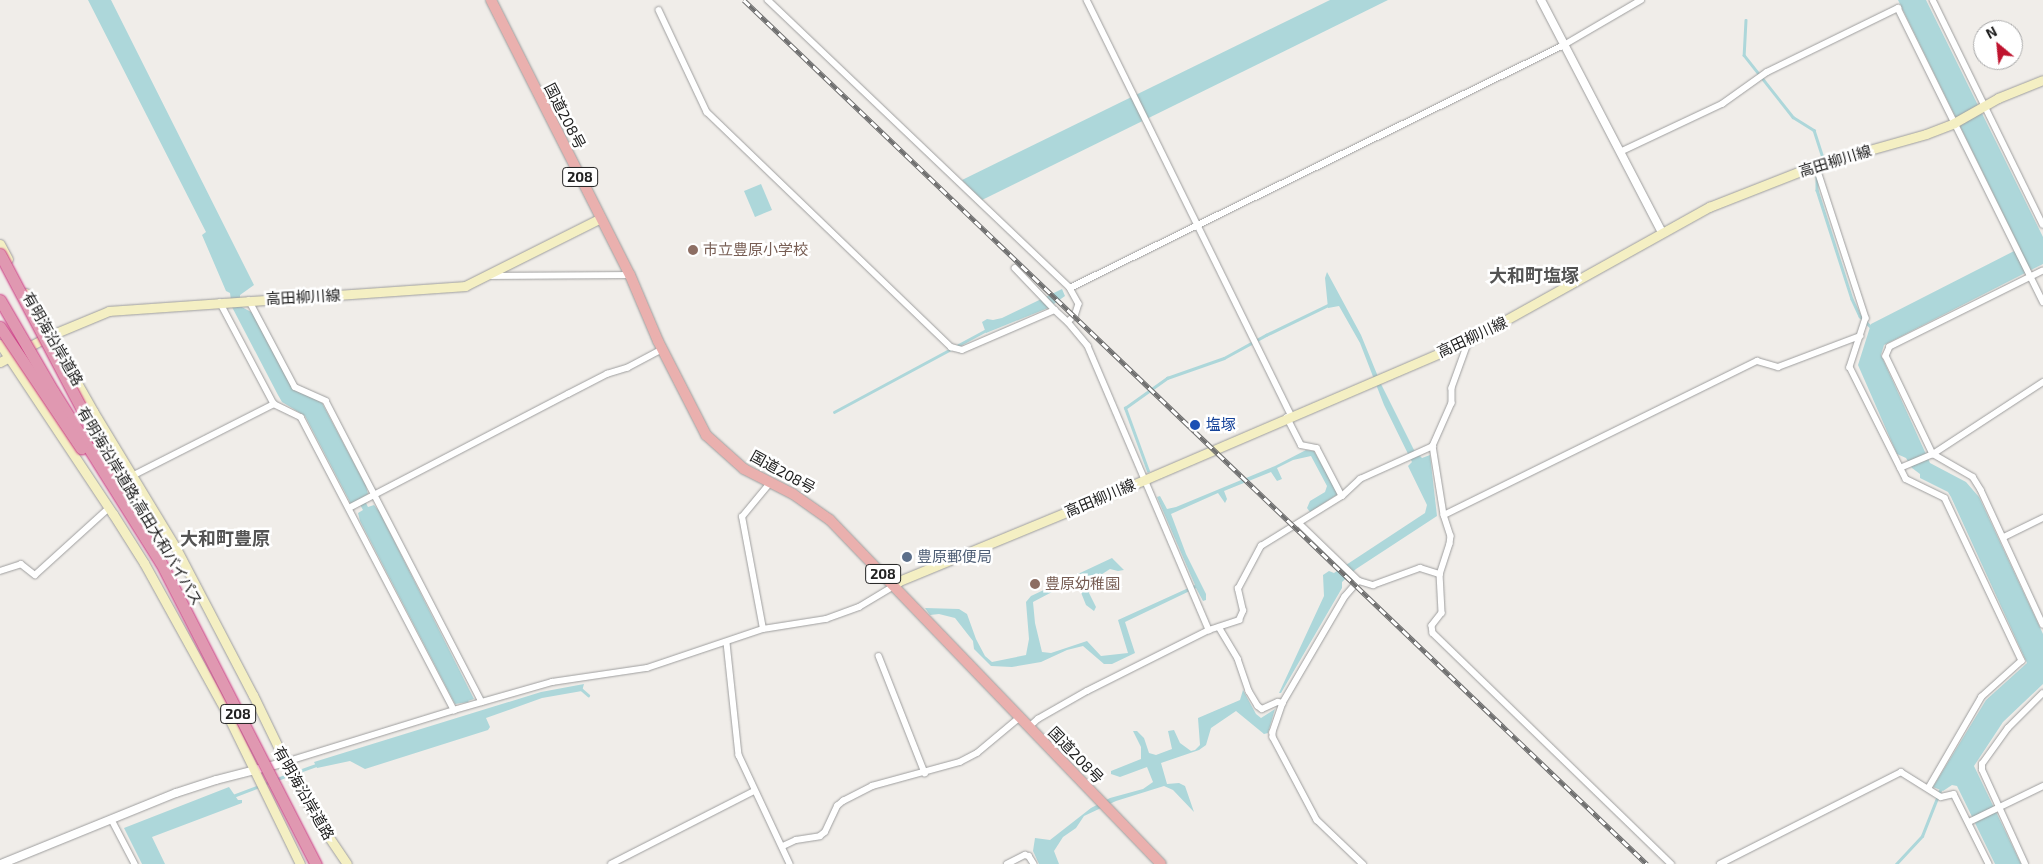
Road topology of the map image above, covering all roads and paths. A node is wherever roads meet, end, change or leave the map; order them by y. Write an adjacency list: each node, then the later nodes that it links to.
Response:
1 (491, 0): 14 (highway, 国道208号 / 208)
2 (768, 0): 25 (street)
3 (1087, 0): 15 (street)
4 (1541, 0): 8 (street)
5 (1641, 0): 8 (street)
6 (1933, 0): 10 (street)
7 (658, 10): 30 (street)
8 (1564, 44): 12 (street); 15 (street)
9 (2043, 80): 10 (main road, 高田柳川線)
10 (1982, 106): 11 (main road, 高田柳川線); 16 (street)
11 (1955, 121): 12 (street); 13 (main road, 高田柳川線); 24 (street)
12 (1620, 152): 17 (street)
13 (1816, 166): 17 (main road, 高田柳川線); 34 (street)
14 (601, 218): 22 (highway, 国道208号 / 208); 23 (main road, 高田柳川線)
15 (1197, 225): 25 (street); 41 (street)
16 (2043, 225)
17 (1662, 232): 35 (main road, 高田柳川線)
18 (0, 244): 33 (main road, 有明海沿岸道路)
19 (0, 254): 56 (highway, bridge)
20 (1015, 268): 30 (street)
21 (2043, 271): 24 (street)
22 (630, 275): 23 (street); 37 (highway, 国道208号 / 208)
23 (486, 276): 27 (main road, 高田柳川線)
24 (2031, 278): 29 (street); 43 (street)
25 (1070, 288): 31 (street)
26 (0, 300): 56 (highway, 有明海沿岸道路;高田大和バイパス / 208, bridge)
27 (245, 300): 28 (main road, 高田柳川線); 49 (street)
28 (220, 302): 33 (main road, 高田柳川線); 40 (street)
29 (2043, 302)
30 (1055, 310): 31 (street)
31 (1068, 322): 46 (street)
32 (0, 327): 56 (highway, bridge)
33 (51, 335): 38 (main road, 高田柳川線); 45 (main road, 有明海沿岸道路)
34 (1860, 336): 44 (street); 52 (street)
35 (1470, 340): 41 (main road, 高田柳川線); 42 (street)
36 (0, 344): 38 (main road)
37 (665, 356): 47 (highway, 国道208号 / 208); 49 (street)
38 (4, 359): 50 (main road)
39 (2043, 382): 43 (street)
40 (274, 404): 45 (street); 51 (street)
41 (1289, 416): 46 (main road, 高田柳川線); 48 (street)
42 (1433, 446): 48 (street); 52 (street)
43 (1933, 454): 44 (street); 55 (street)
44 (1900, 468): 77 (street)
45 (134, 475): 73 (main road, 有明海沿岸道路)
46 (1146, 479): 60 (main road, 高田柳川線); 64 (street)
47 (770, 483): 60 (highway, 国道208号 / 208); 63 (street)
48 (1342, 496): 54 (street)
49 (374, 497): 51 (street); 68 (street)
50 (109, 508): 57 (street); 74 (main road, 有明海沿岸道路)
51 (349, 508): 70 (street)
52 (1444, 515): 58 (street)
53 (2043, 518): 55 (street)
54 (1300, 524): 59 (street); 62 (street)
55 (2004, 537): 61 (street)
56 (161, 563): 86 (highway, 有明海沿岸道路;高田大和バイパス / 208, bridge)
57 (0, 571)
58 (1440, 574): 59 (street); 94 (street)
59 (1359, 581): 69 (street)
60 (894, 586): 63 (street); 71 (highway, 国道208号 / 208)
61 (2043, 624)
62 (1219, 627): 64 (street); 69 (street)
63 (763, 629): 65 (street)
64 (1209, 630): 72 (street)
65 (727, 643): 68 (street); 78 (street)
66 (878, 656): 75 (street)
67 (2043, 693): 79 (street)
68 (482, 702): 70 (street)
69 (1282, 703): 93 (street)
70 (454, 710): 73 (street)
71 (1019, 718): 72 (highway, 国道208号 / 208); 75 (street)
72 (1028, 727): 92 (highway, 国道208号 / 208)
73 (286, 762): 74 (street); 87 (main road, 有明海沿岸道路)
74 (255, 769): 80 (street); 85 (main road, 有明海沿岸道路)
75 (925, 773): 82 (street)
76 (2043, 786): 79 (street)
77 (1929, 788): 81 (street); 95 (street)
78 (754, 791): 82 (street); 88 (street)
79 (1999, 808): 81 (street); 97 (street)
80 (112, 820): 83 (street); 84 (street)
81 (1968, 822): 96 (street)
82 (783, 846): 89 (street)
83 (1, 864)
84 (135, 864)
85 (300, 864)
86 (316, 864)
87 (347, 864)
88 (611, 864)
89 (790, 864)
90 (1007, 864): 91 (street)
91 (1034, 864)
92 (1160, 864)
93 (1363, 864)
94 (1671, 864)
95 (1720, 864)
96 (1989, 864)
97 (2025, 864)

